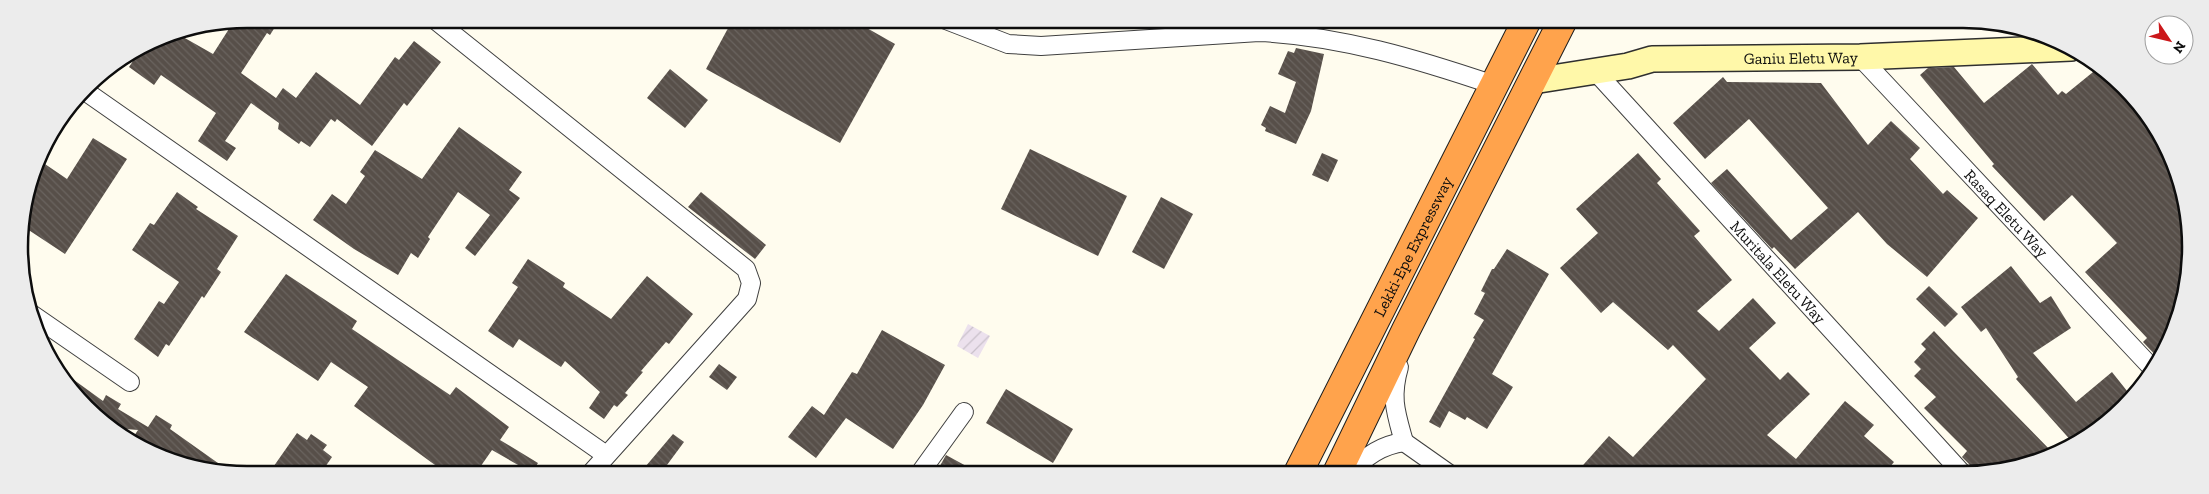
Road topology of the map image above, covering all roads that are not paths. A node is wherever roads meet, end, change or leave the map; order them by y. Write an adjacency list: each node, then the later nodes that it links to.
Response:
1 (445, 28): 17 (street)
2 (967, 28): 9 (street)
3 (1523, 28): 9 (highway, Lekki-Epe Expressway)
4 (1560, 28): 7 (highway, Lekki-Epe Expressway)
5 (2056, 49): 6 (street, Ganiu Eletu Way)
6 (1860, 57): 8 (street, Ganiu Eletu Way); 13 (street, Rasaq Eletu Way)
7 (1538, 71): 8 (street, Ganiu Eletu Way); 12 (highway, Lekki-Epe Expressway)
8 (1595, 71): 24 (street, Muritala Eletu Way)
9 (1500, 74): 20 (highway, Lekki-Epe Expressway)
10 (90, 94): 17 (street)
11 (40, 320): 14 (street)
12 (1406, 330): 16 (street); 21 (highway, Lekki-Epe Expressway)
13 (2148, 364)
14 (130, 382)
15 (964, 412): 19 (street)
16 (1404, 442): 22 (street); 23 (street)
17 (606, 455): 18 (street)
18 (597, 466)
19 (925, 466)
20 (1302, 466)
21 (1340, 466)
22 (1356, 466)
23 (1438, 466)
24 (1956, 466)

